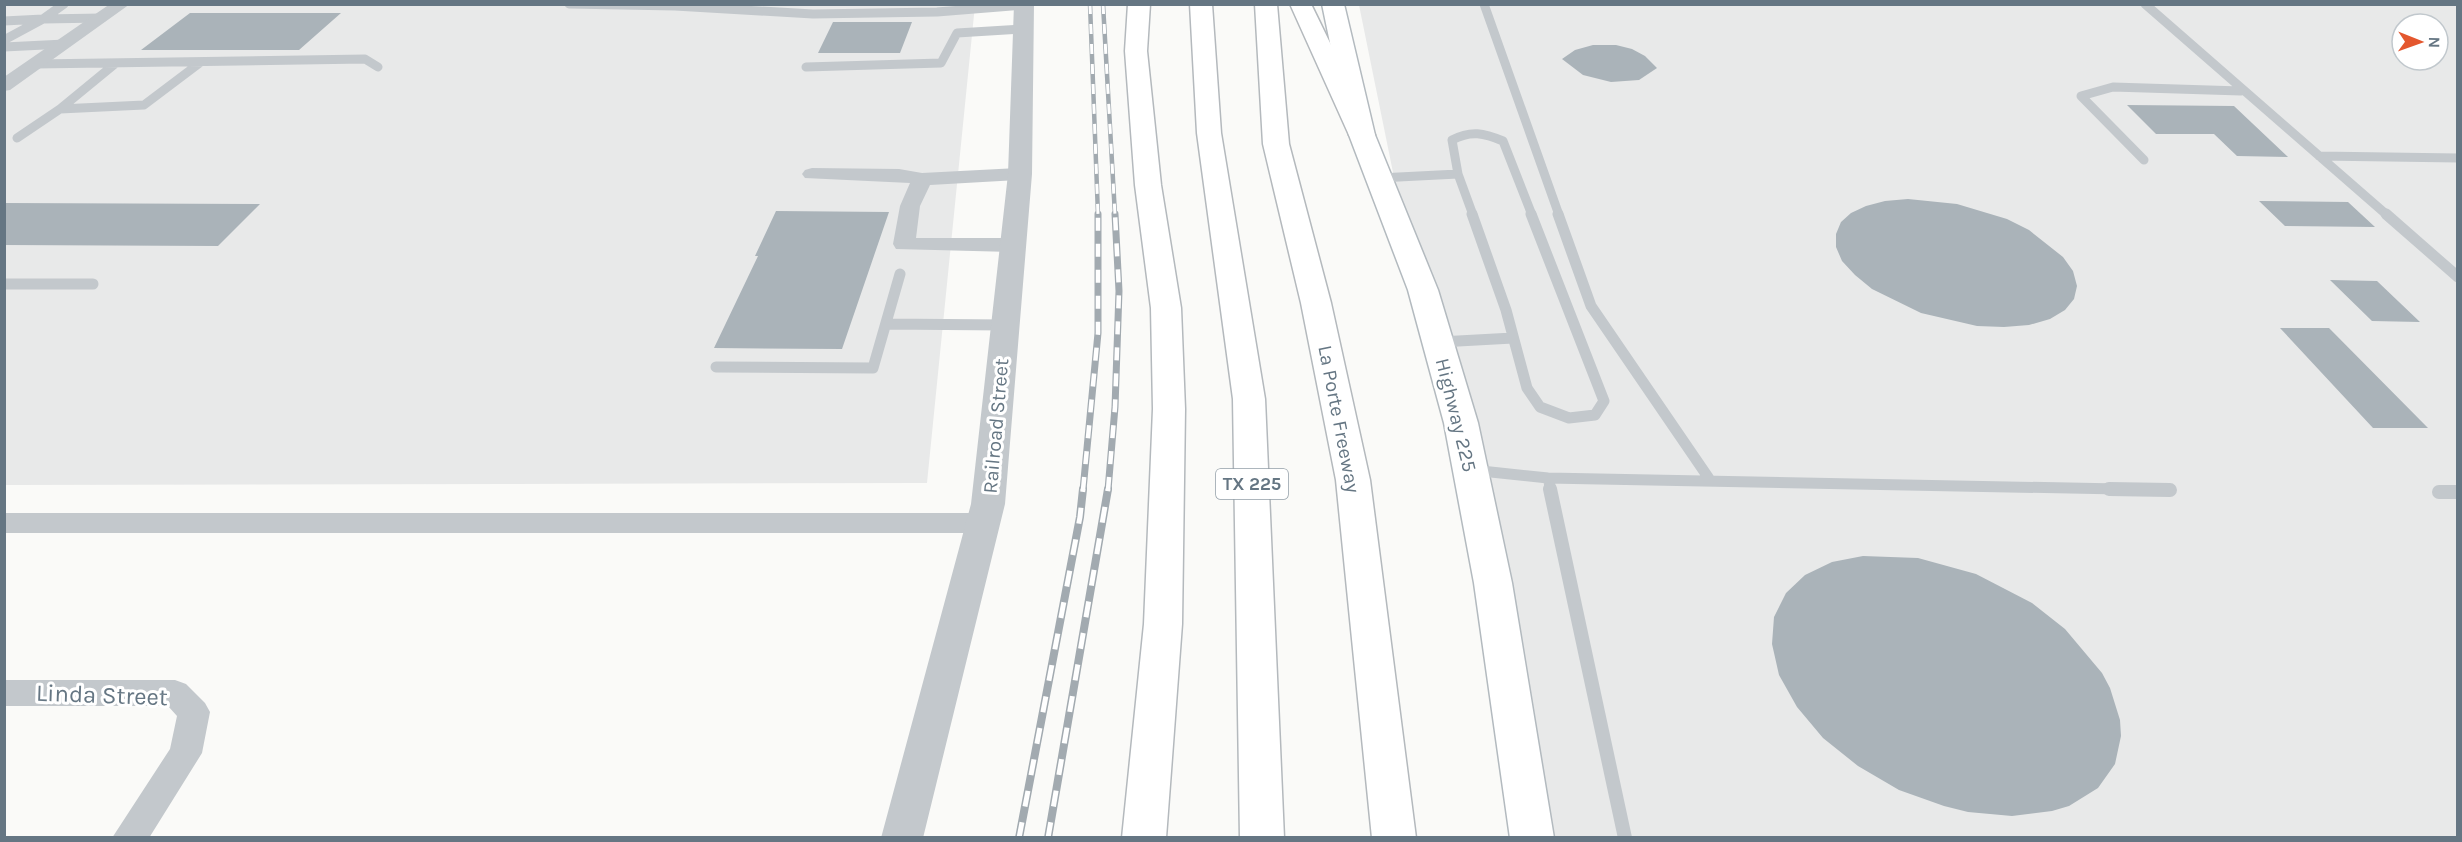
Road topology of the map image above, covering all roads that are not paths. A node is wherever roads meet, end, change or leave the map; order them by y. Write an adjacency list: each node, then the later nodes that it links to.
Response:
1 (64, 4): 14 (lane)
2 (122, 4): 13 (street)
3 (569, 4): 11 (lane)
4 (1139, 4): 59 (main road)
5 (1201, 4): 60 (main road, TX 225)
6 (1266, 4): 61 (main road, La Porte Freeway)
7 (1300, 4): 28 (main road)
8 (1333, 4): 28 (main road, Highway 225)
9 (1484, 4): 50 (lane)
10 (2145, 4): 26 (lane)
11 (938, 8): 12 (lane)
12 (1024, 13): 22 (lane); 34 (street, Railroad Street)
13 (102, 18): 14 (lane); 17 (street)
14 (43, 19): 15 (lane); 16 (lane)
15 (4, 21)
16 (4, 40)
17 (66, 44): 18 (lane); 23 (street)
18 (4, 47)
19 (201, 62): 20 (lane); 21 (lane); 27 (lane)
20 (116, 63): 23 (lane); 27 (lane)
21 (378, 67)
22 (806, 67)
23 (30, 68): 24 (lane); 25 (street)
24 (4, 78)
25 (4, 86)
26 (2241, 91): 30 (lane); 32 (lane)
27 (60, 109): 29 (lane)
28 (1362, 135): 36 (main road, Highway 225)
29 (16, 138)
30 (2319, 156): 31 (lane); 40 (lane)
31 (2457, 158)
32 (2144, 160)
33 (812, 174): 37 (street)
34 (1020, 174): 37 (street); 38 (street, Railroad Street)
35 (1458, 174): 36 (lane); 45 (lane); 45 (lane)
36 (1379, 178): 46 (main road, Highway 225)
37 (922, 179): 38 (street)
38 (1012, 245): 44 (street, Railroad Street)
39 (900, 274): 43 (lane)
40 (2457, 277)
41 (4, 284): 42 (lane)
42 (93, 284)
43 (886, 324): 44 (lane); 47 (lane)
44 (1005, 325): 55 (street, Railroad Street)
45 (1513, 338): 46 (lane)
46 (1438, 342): 48 (main road, Highway 225)
47 (716, 368)
48 (1470, 470): 49 (lane); 62 (main road, Highway 225)
49 (1548, 478): 50 (lane); 63 (lane)
50 (1710, 480): 51 (lane)
51 (2170, 490)
52 (2439, 492): 53 (lane)
53 (2457, 492)
54 (4, 523): 55 (street)
55 (982, 523): 58 (street, Railroad Street)
56 (4, 693): 57 (street, Linda Street)
57 (129, 837)
58 (902, 837)
59 (1144, 837)
60 (1262, 837)
61 (1394, 837)
62 (1532, 837)
63 (1624, 837)

